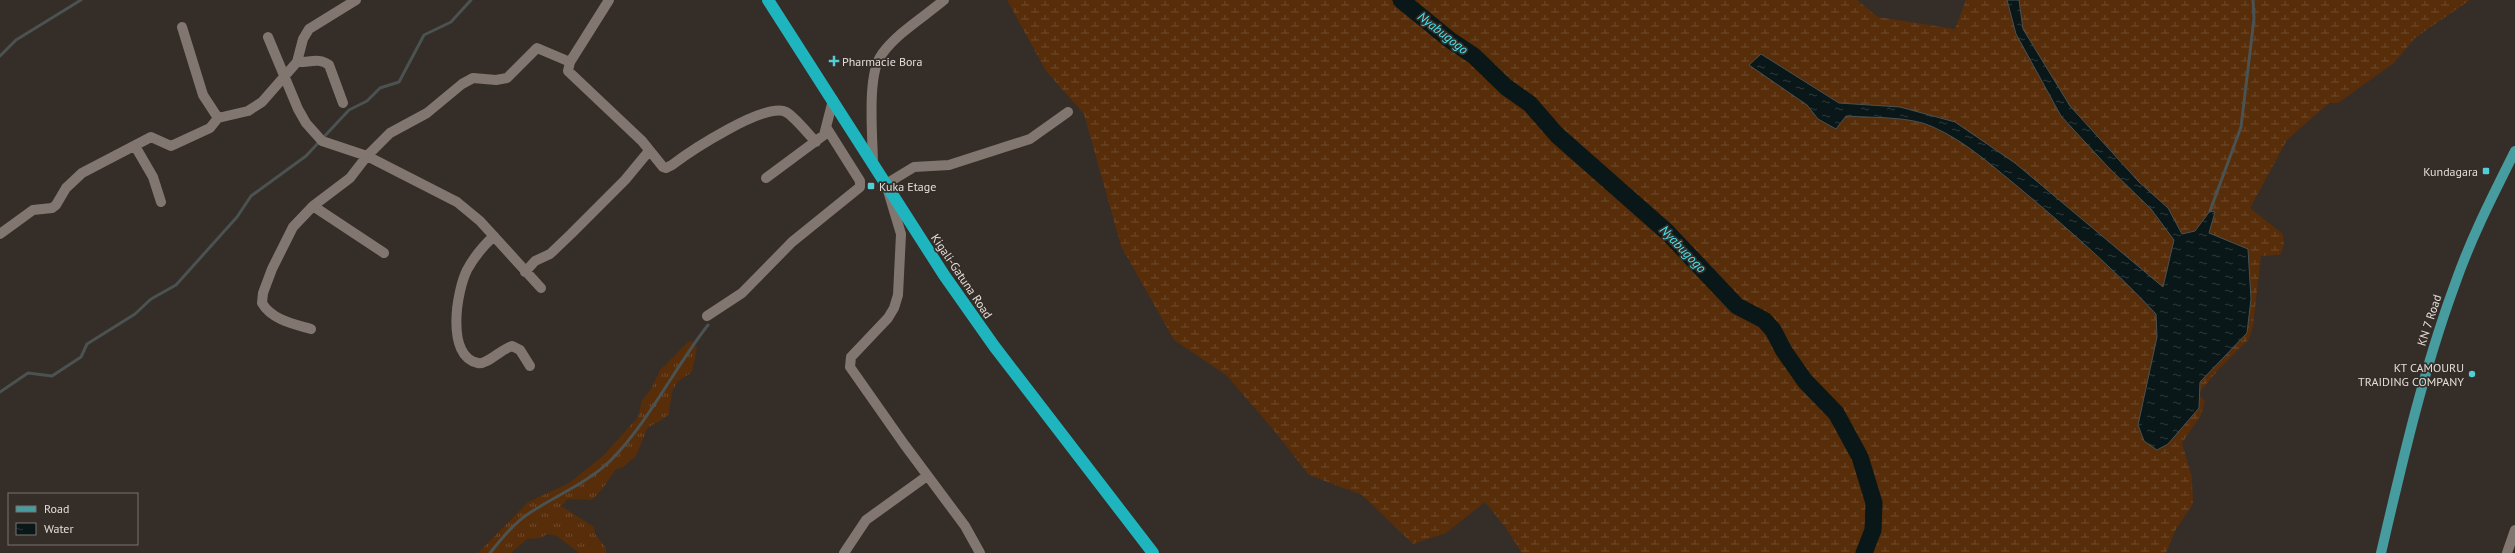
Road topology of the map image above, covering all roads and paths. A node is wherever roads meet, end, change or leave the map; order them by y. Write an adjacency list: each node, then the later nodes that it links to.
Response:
1 (609, 0): 8 (street)
2 (768, 0): 10 (highway, Kigali-Gatuna Road)
3 (944, 0): 20 (street)
4 (353, 1): 7 (street)
5 (182, 27): 13 (street)
6 (268, 37): 9 (street)
7 (297, 62): 9 (street); 11 (street)
8 (570, 62): 17 (street); 19 (street)
9 (285, 76): 13 (street); 19 (street)
10 (833, 100): 14 (street); 20 (highway, Kigali-Gatuna Road)
11 (343, 103)
12 (1068, 112): 22 (street)
13 (218, 118): 16 (street)
14 (826, 127): 15 (street); 30 (street)
15 (816, 142): 17 (street); 21 (street)
16 (135, 146): 23 (street); 25 (street)
17 (649, 151): 28 (street)
18 (2515, 151): 38 (main road, KN 7 Road)
19 (367, 156): 24 (street); 26 (street)
20 (873, 165): 22 (highway, Kigali-Gatuna Road)
21 (766, 178)
22 (886, 184): 33 (street); 37 (highway, Kigali-Gatuna Road)
23 (161, 202)
24 (314, 206): 27 (street); 31 (street)
25 (0, 234)
26 (494, 236): 28 (street); 32 (street)
27 (384, 253)
28 (525, 272): 29 (street)
29 (540, 288)
30 (707, 316)
31 (311, 330)
32 (530, 366)
33 (927, 476): 35 (street); 36 (street)
34 (2515, 530): 39 (street)
35 (844, 553)
36 (980, 553)
37 (1153, 553)
38 (2381, 553)
39 (2507, 553)

